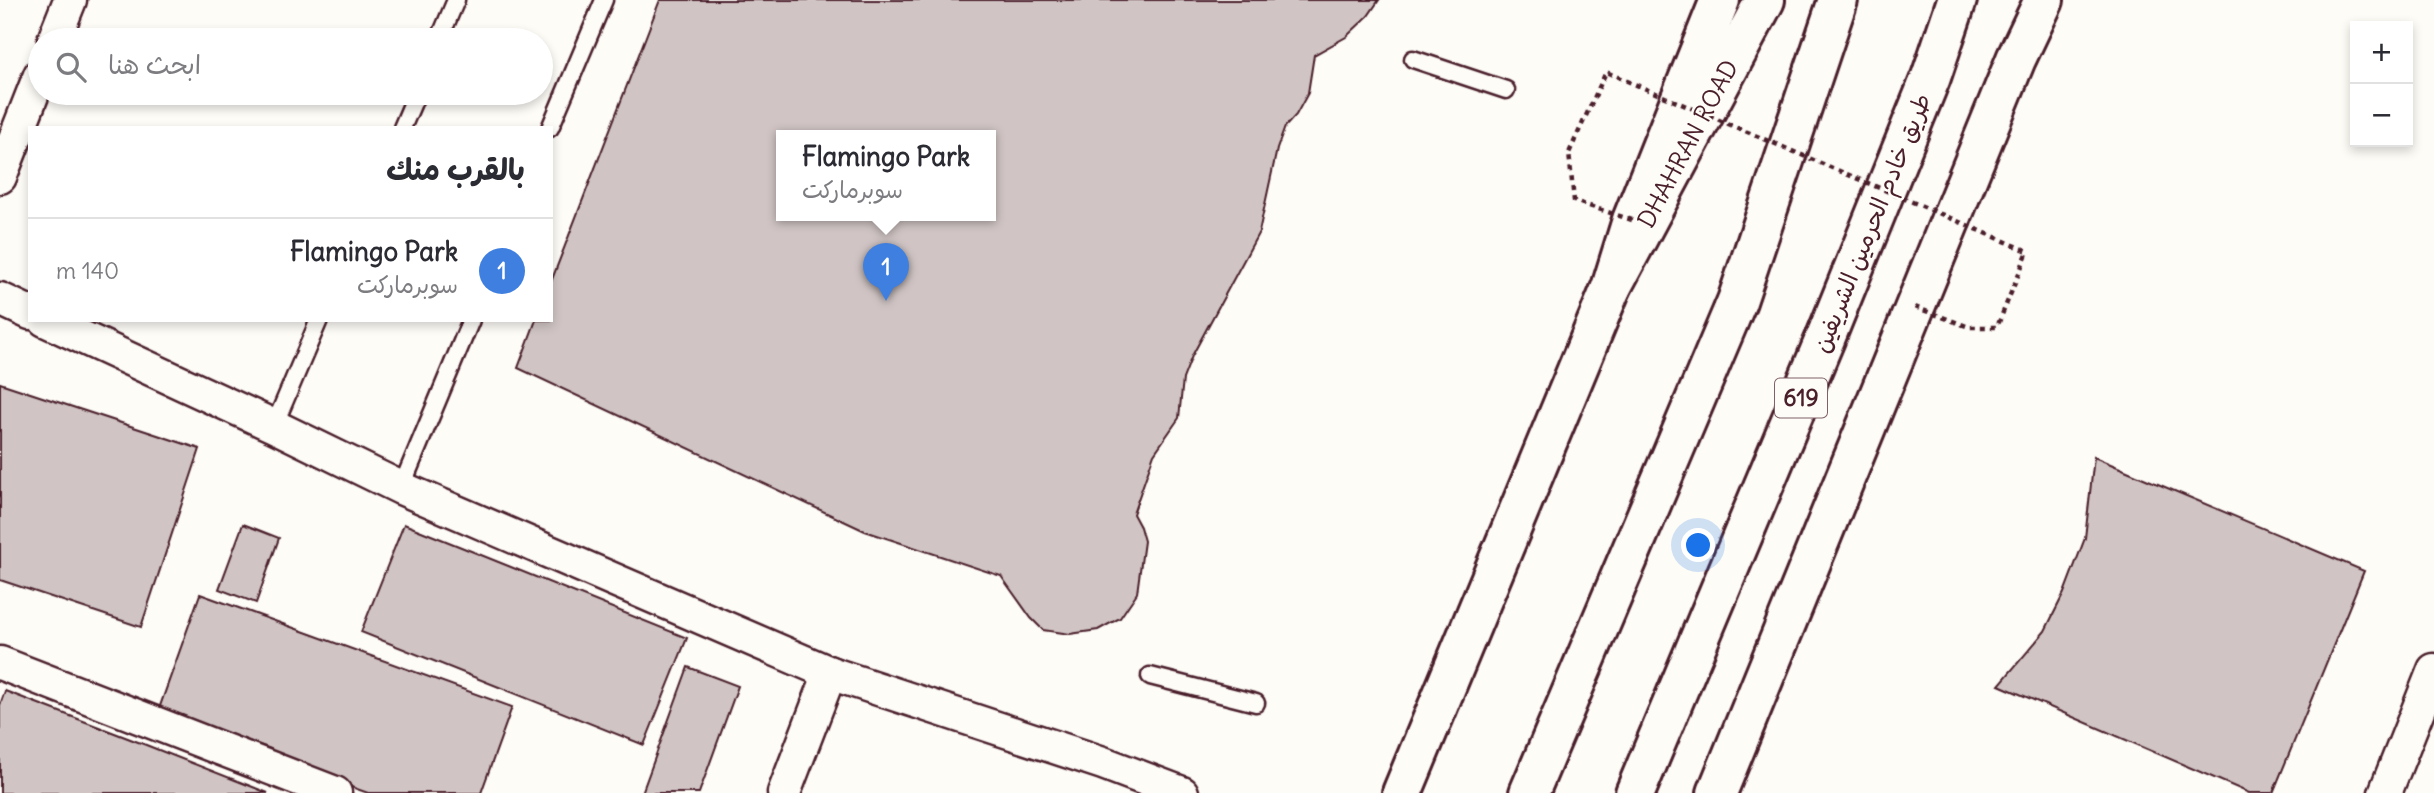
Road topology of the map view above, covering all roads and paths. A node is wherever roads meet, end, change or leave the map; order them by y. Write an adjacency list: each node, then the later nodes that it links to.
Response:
1 (456, 0): 12 (lane)
2 (604, 0): 19 (lane)
3 (1720, 0): 21 (main road)
4 (1765, 0): 22 (main road, DHAHRAN ROAD)
5 (1838, 0): 40 (main road)
6 (1957, 0): 14 (main road, طريق خادم الحرمين الشريفين / 619)
7 (1965, 0): 14 (main road)
8 (1971, 0): 14 (main road)
9 (2044, 0): 24 (main road)
10 (63, 2): 11 (street)
11 (57, 28)
12 (444, 28)
13 (1413, 59): 15 (lane)
14 (1931, 77): 41 (main road, طريق خادم الحرمين الشريفين / 619)
15 (1506, 90)
16 (28, 105): 20 (street)
17 (411, 105): 18 (lane)
18 (403, 126)
19 (552, 126)
20 (0, 177)
21 (1632, 220): 22 (main road); 24 (path, bridge)
22 (1611, 288): 39 (main road)
23 (0, 299): 25 (street)
24 (1915, 307): 42 (main road)
25 (28, 312)
26 (49, 322): 29 (street)
27 (318, 322): 29 (lane)
28 (470, 322): 30 (lane)
29 (274, 426): 30 (street)
30 (401, 488): 33 (street)
31 (0, 663): 36 (street)
32 (2434, 670): 43 (street)
33 (830, 673): 37 (street); 38 (street)
34 (1150, 676): 35 (lane)
35 (1256, 703)
36 (335, 793)
37 (783, 793)
38 (1182, 793)
39 (1402, 793)
40 (1529, 793)
41 (1635, 793)
42 (1717, 793)
43 (2385, 793)

